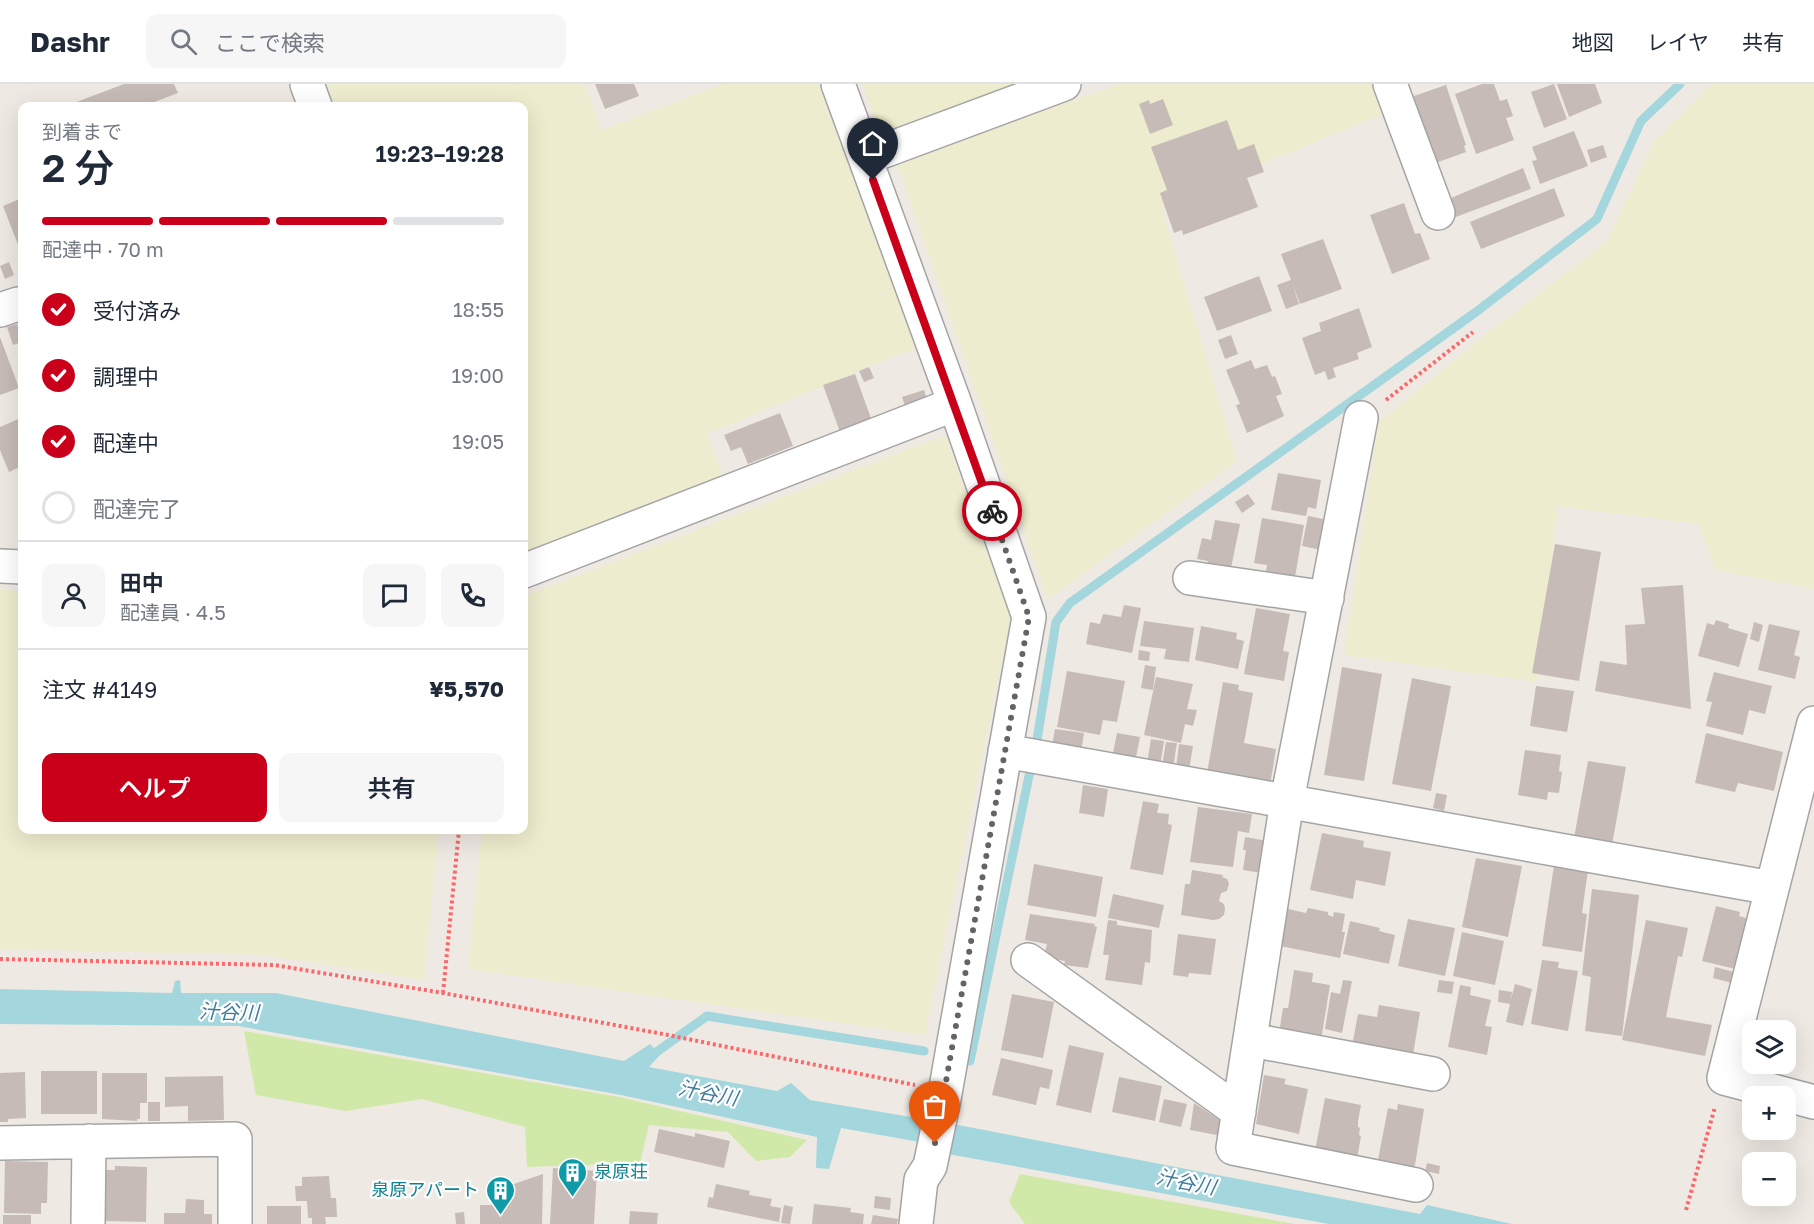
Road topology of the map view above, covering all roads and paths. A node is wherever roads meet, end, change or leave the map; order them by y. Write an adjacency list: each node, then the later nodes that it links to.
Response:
1 (307, 84): 5 (street)
2 (838, 84): 6 (street)
3 (1064, 84): 6 (street)
4 (1390, 84): 7 (street)
5 (314, 102)
6 (865, 158): 9 (street)
7 (1438, 213)
8 (1473, 332): 10 (path)
9 (955, 404): 13 (street); 17 (street)
10 (1361, 418): 15 (street)
11 (0, 566): 12 (street)
12 (18, 567)
13 (528, 569)
14 (1190, 578): 15 (street)
15 (1327, 598): 18 (street)
16 (1814, 723): 20 (street)
17 (1005, 751): 18 (street); 27 (street)
18 (1287, 801): 20 (street); 24 (street)
19 (459, 834): 23 (path)
20 (1772, 888): 26 (street)
21 (0, 959): 23 (path)
22 (1028, 960): 29 (street)
23 (443, 993): 27 (path)
24 (1251, 1040): 25 (street); 29 (street)
25 (1432, 1074)
26 (1724, 1078): 28 (street); 33 (path)
27 (944, 1095): 36 (street)
28 (1814, 1102)
29 (1239, 1112): 32 (street)
30 (89, 1141): 31 (street); 34 (street); 35 (street)
31 (0, 1143)
32 (1416, 1185)
33 (1686, 1210)
34 (88, 1224)
35 (235, 1224)
36 (916, 1224)

